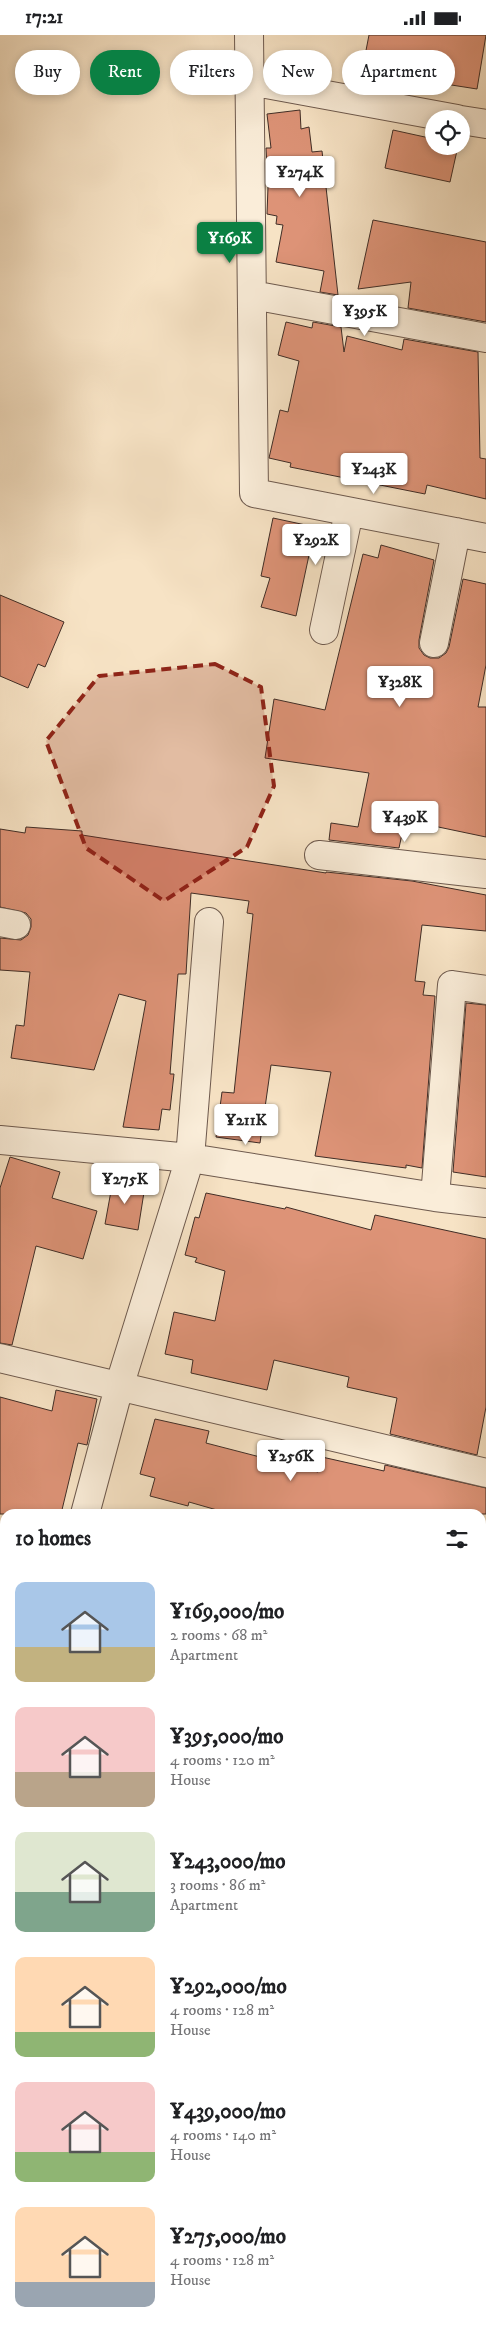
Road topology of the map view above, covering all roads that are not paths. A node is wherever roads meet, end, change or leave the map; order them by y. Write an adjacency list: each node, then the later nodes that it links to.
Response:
1 (249, 35): 2 (street)
2 (249, 50)
3 (253, 82): 5 (street)
4 (250, 95): 8 (street)
5 (425, 113)
6 (470, 121): 7 (street)
7 (486, 124)
8 (252, 295): 9 (street); 10 (street)
9 (486, 338)
10 (349, 512): 11 (street); 13 (street)
11 (456, 532): 12 (street); 14 (street)
12 (486, 538)
13 (324, 630)
14 (434, 643)
15 (320, 855): 16 (street)
16 (486, 874)
17 (209, 922): 20 (street)
18 (486, 990): 21 (street)
19 (0, 1140): 20 (street)
20 (190, 1158): 21 (street); 24 (street)
21 (435, 1197): 22 (street)
22 (486, 1203)
23 (0, 1358): 24 (street)
24 (119, 1387): 25 (street); 26 (street)
25 (486, 1471)
26 (87, 1509)

